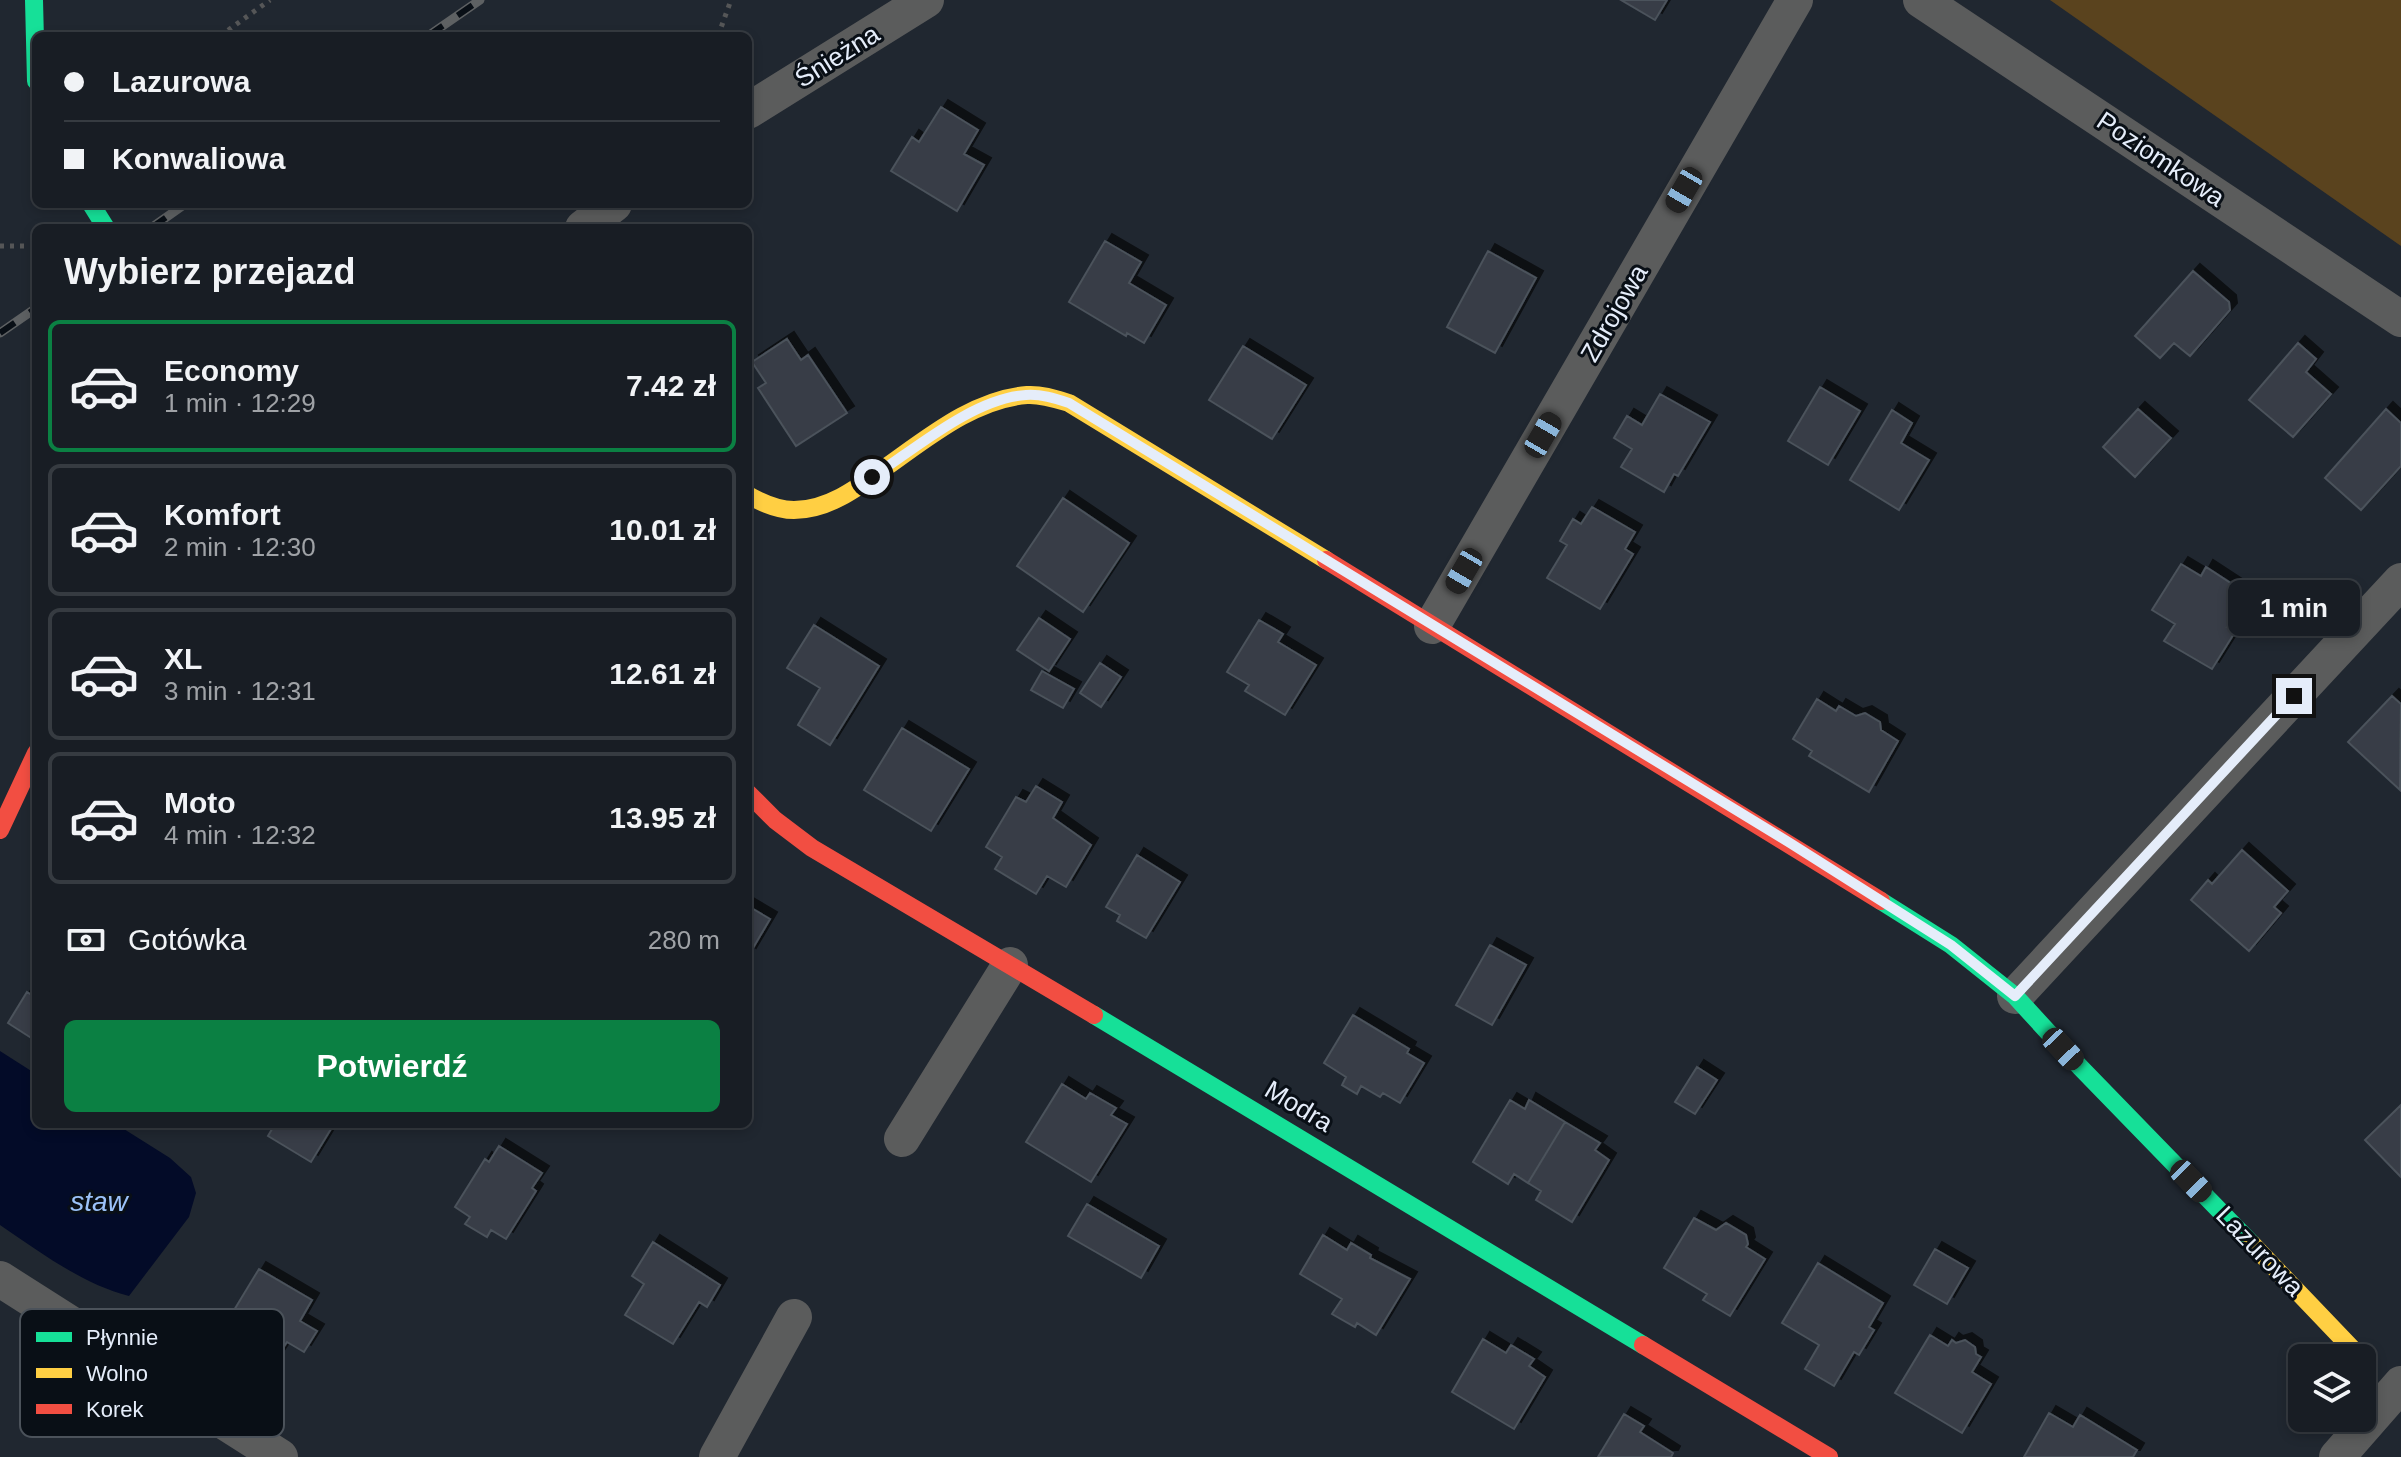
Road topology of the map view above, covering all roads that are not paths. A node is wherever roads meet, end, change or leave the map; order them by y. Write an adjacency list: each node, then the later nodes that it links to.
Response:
1 (34, 0): 5 (street)
2 (926, 0): 6 (street, Śnieżna)
3 (1795, 0): 12 (street, Zdrojowa)
4 (1921, 0): 9 (street, Poziomkowa)
5 (33, 32)
6 (752, 109)
7 (609, 208): 8 (street)
8 (588, 224)
9 (2401, 319)
10 (752, 497): 12 (street, Lazurowa)
11 (2401, 581): 17 (street)
12 (1432, 626): 17 (street, Lazurowa)
13 (32, 762): 15 (street)
14 (752, 797): 16 (street, Modra)
15 (0, 830)
16 (1010, 965): 18 (street); 28 (street, Modra)
17 (2015, 996): 22 (street, Lazurowa)
18 (902, 1139)
19 (0, 1279): 20 (street)
20 (47, 1309)
21 (794, 1317): 27 (street)
22 (2348, 1344)
23 (2376, 1372): 24 (street, Lazurowa)
24 (2396, 1390): 29 (street)
25 (249, 1437): 26 (street)
26 (280, 1457)
27 (717, 1457)
28 (1829, 1457)
29 (2337, 1457)

